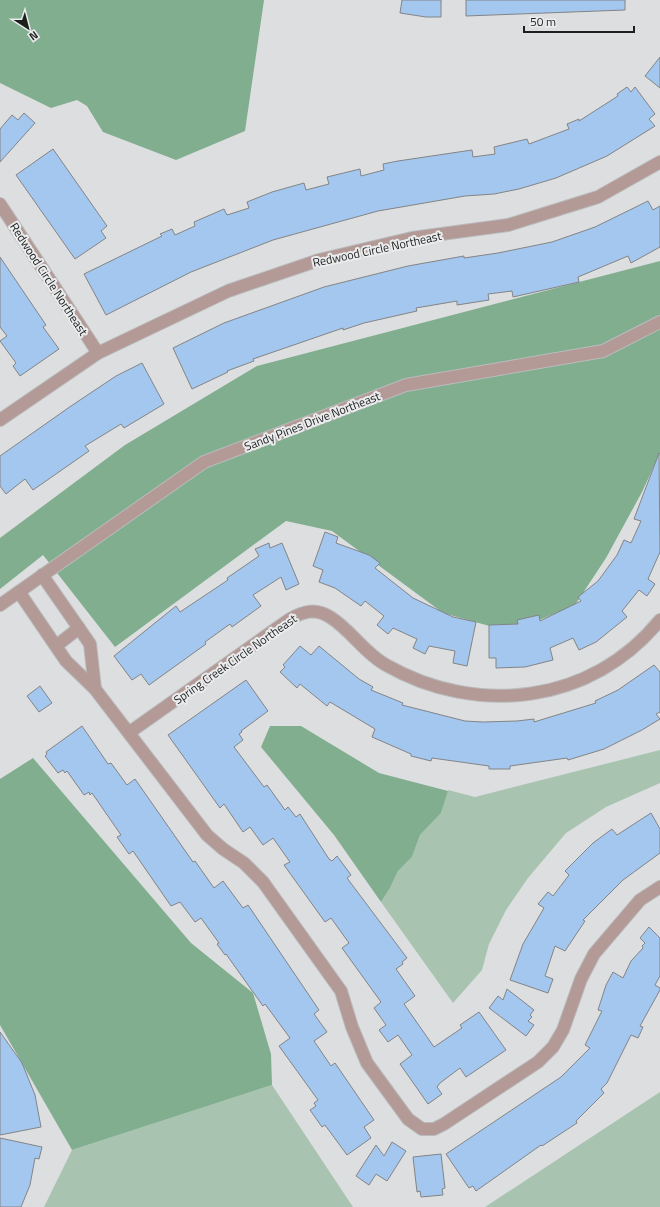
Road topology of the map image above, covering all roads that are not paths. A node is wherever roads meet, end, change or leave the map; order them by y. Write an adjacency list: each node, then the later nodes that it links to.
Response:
1 (660, 162): 4 (street, Redwood Circle Northeast)
2 (0, 204): 4 (street, Redwood Circle Northeast)
3 (660, 322): 6 (street, Sandy Pines Drive Northeast)
4 (98, 353): 5 (street, Redwood Circle Northeast)
5 (0, 420)
6 (42, 575): 7 (street, Sandy Pines Drive Northeast); 10 (street)
7 (19, 592): 8 (street, Sandy Pines Drive Northeast); 11 (street)
8 (0, 605)
9 (660, 620): 13 (street, Spring Creek Circle Northeast)
10 (79, 628): 11 (street); 12 (street)
11 (56, 646): 12 (street)
12 (95, 688): 13 (street)
13 (130, 732): 14 (street)
14 (660, 887)

